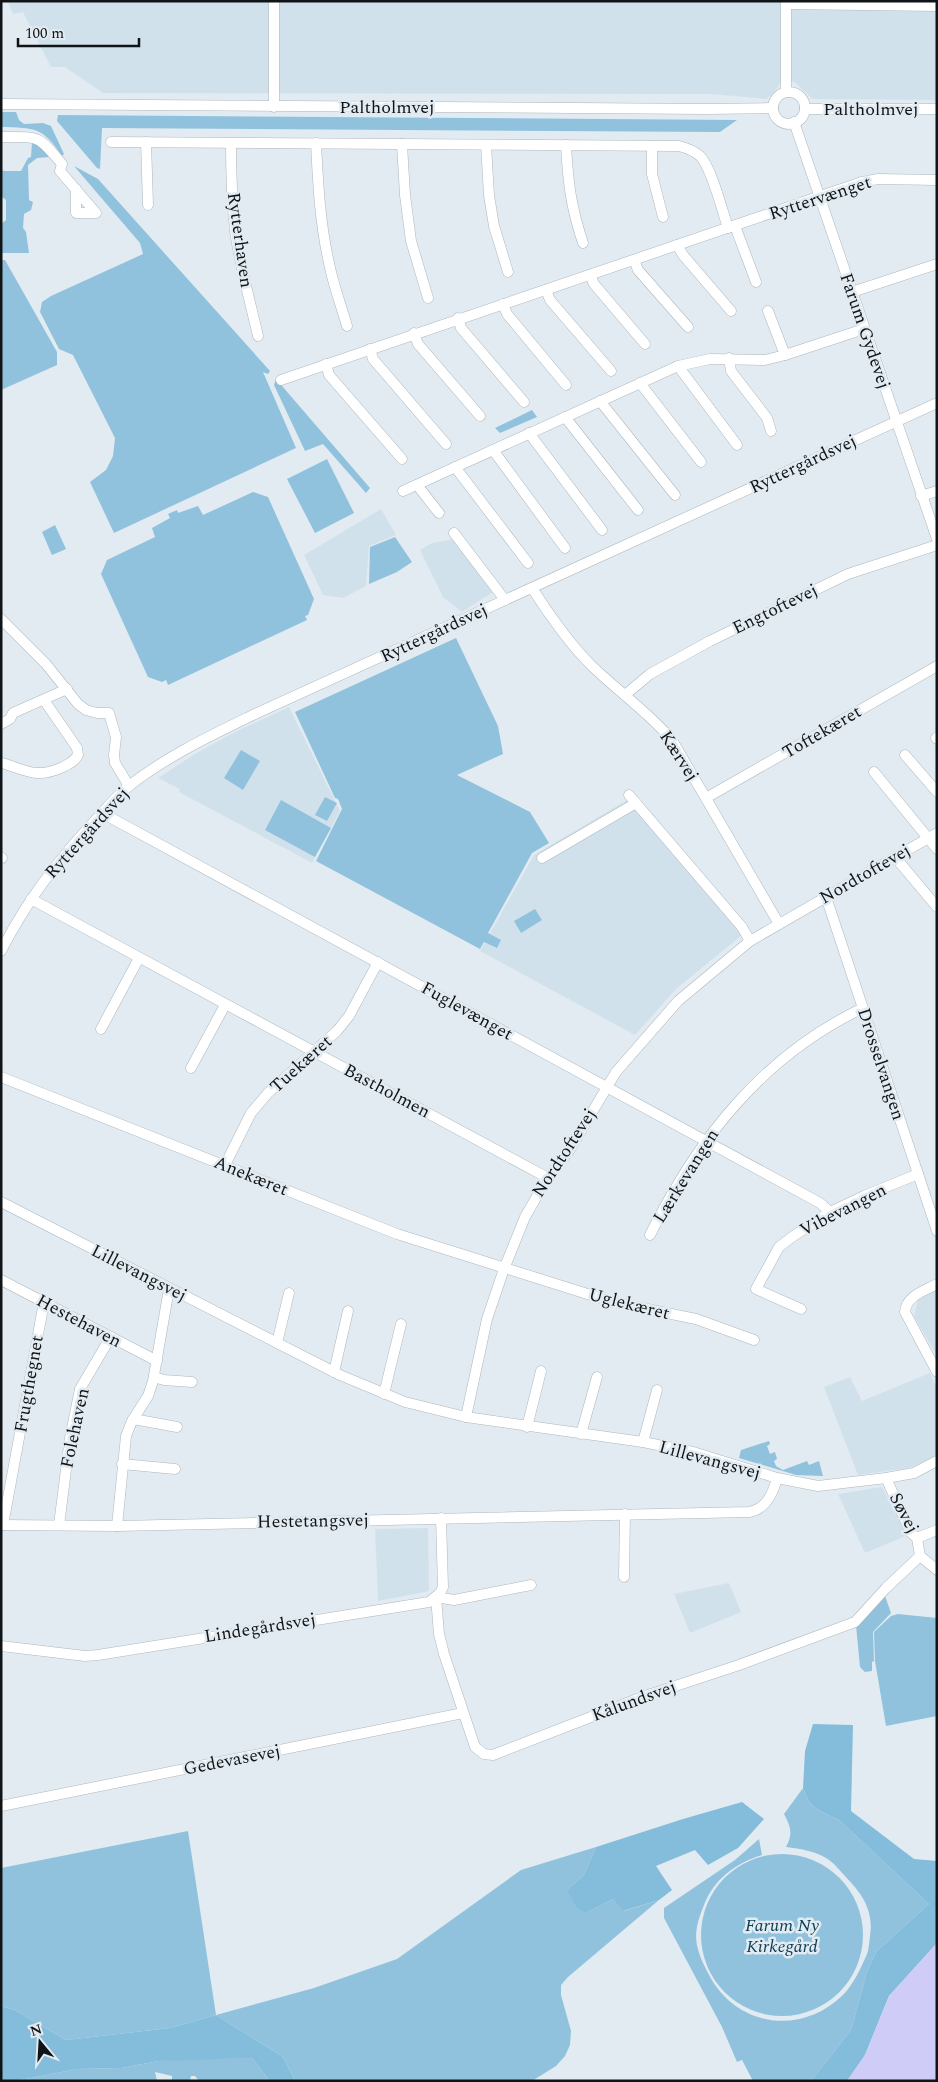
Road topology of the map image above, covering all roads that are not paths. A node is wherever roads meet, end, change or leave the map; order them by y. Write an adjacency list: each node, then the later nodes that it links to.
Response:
1 (274, 1): 6 (street)
2 (787, 3): 3 (street); 4 (street)
3 (937, 6)
4 (786, 92): 7 (street); 8 (street)
5 (1, 104): 6 (street, Paltholmvej)
6 (274, 107): 7 (street, Paltholmvej)
7 (773, 108): 10 (street)
8 (804, 108): 9 (street, Paltholmvej); 10 (street)
9 (937, 109)
10 (794, 122): 22 (street, Farum Gydevej)
11 (1, 137): 21 (street)
12 (111, 142): 13 (street)
13 (146, 142): 14 (street); 23 (street)
14 (231, 143): 15 (street); 44 (street, Rytterhaven)
15 (316, 143): 16 (street); 40 (street)
16 (402, 144): 17 (street); 35 (street)
17 (486, 145): 18 (street); 30 (street)
18 (566, 145): 19 (street); 26 (street)
19 (652, 146): 24 (street); 25 (street)
20 (937, 180): 22 (street, Ryttervænget)
21 (76, 188)
22 (820, 198): 25 (street, Ryttervænget); 34 (street, Farum Gydevej)
23 (148, 204)
24 (664, 217)
25 (732, 227): 27 (street, Ryttervænget); 32 (street)
26 (583, 243)
27 (677, 245): 28 (street, Ryttervænget); 37 (street)
28 (634, 260): 31 (street, Ryttervænget); 41 (street)
29 (937, 264): 34 (street)
30 (508, 272)
31 (590, 275): 33 (street, Ryttervænget); 45 (street)
32 (756, 282)
33 (546, 290): 36 (street, Ryttervænget); 51 (street)
34 (852, 292): 42 (street, Farum Gydevej)
35 (428, 298)
36 (503, 304): 39 (street, Ryttervænget); 54 (street)
37 (731, 311)
38 (768, 311): 47 (street)
39 (458, 318): 43 (street, Ryttervænget); 56 (street)
40 (347, 326)
41 (688, 327)
42 (864, 329): 47 (street); 60 (street, Farum Gydevej)
43 (414, 333): 46 (street, Ryttervænget); 58 (street)
44 (258, 336)
45 (645, 344)
46 (370, 350): 49 (street, Ryttervænget); 63 (street)
47 (785, 355): 48 (street)
48 (730, 358): 50 (street); 61 (street)
49 (326, 364): 52 (street, Ryttervænget); 66 (street)
50 (678, 366): 53 (street); 64 (street)
51 (611, 372)
52 (281, 380)
53 (640, 383): 55 (street); 67 (street)
54 (566, 385)
55 (600, 401): 59 (street); 72 (street)
56 (524, 402)
57 (937, 404): 60 (street, Ryttergårdsvej)
58 (480, 416)
59 (565, 417): 62 (street); 74 (street)
60 (896, 422): 73 (street, Farum Gydevej); 82 (street, Ryttergårdsvej)
61 (771, 431)
62 (529, 433): 65 (street); 76 (street)
63 (446, 444)
64 (736, 444)
65 (493, 450): 68 (street); 80 (street)
66 (402, 459)
67 (701, 462)
68 (455, 467): 69 (street); 81 (street)
69 (416, 485): 70 (street); 75 (street)
70 (403, 491)
71 (937, 491): 73 (street)
72 (675, 495)
73 (921, 496): 78 (street, Farum Gydevej)
74 (638, 510)
75 (438, 513)
76 (602, 530)
77 (454, 533): 83 (street)
78 (937, 539)
79 (937, 546): 87 (street, Engtoftevej)
80 (565, 548)
81 (528, 563)
82 (532, 588): 83 (street, Ryttergårdsvej); 87 (street, Kærvej)
83 (505, 600): 93 (street, Ryttergårdsvej)
84 (3, 624): 86 (street)
85 (937, 666): 95 (street, Toftekæret)
86 (67, 690): 88 (street); 93 (street)
87 (625, 695): 95 (street, Kærvej)
88 (44, 700): 89 (street); 91 (street)
89 (1, 724)
90 (905, 755): 94 (street)
91 (2, 764)
92 (874, 772): 97 (street, Nordtoftevej)
93 (129, 786): 96 (street, Ryttergårdsvej)
94 (937, 792)
95 (706, 798): 104 (street, Kærvej)
96 (102, 813): 102 (street, Ryttergårdsvej); 108 (street, Fuglevænget)
97 (932, 835): 98 (street, Nordtoftevej); 99 (street, Nordtoftevej)
98 (937, 849)
99 (895, 857): 101 (street, Nordtoftevej); 103 (street)
100 (542, 858): 105 (street)
101 (826, 897): 104 (street, Nordtoftevej); 110 (street, Drosselvangen)
102 (30, 900): 106 (street, Ryttergårdsvej); 107 (street, Bastholmen)
103 (937, 907)
104 (779, 924): 105 (street, Nordtoftevej)
105 (750, 942): 115 (street, Nordtoftevej)
106 (1, 951)
107 (139, 958): 109 (street, Bastholmen); 111 (street)
108 (378, 962): 112 (street, Tuekæret); 115 (street, Fuglevænget)
109 (225, 1005): 112 (street, Bastholmen); 113 (street)
110 (863, 1008): 116 (street, Lærkevangen); 118 (street, Drosselvangen)
111 (101, 1029)
112 (314, 1051): 117 (street, Tuekæret); 119 (street, Bastholmen)
113 (191, 1068)
114 (1, 1077): 117 (street, Anekæret)
115 (605, 1087): 116 (street, Fuglevænget); 119 (street, Nordtoftevej)
116 (704, 1141): 121 (street, Fuglevænget); 123 (street, Lærkevangen)
117 (225, 1165): 124 (street, Anekæret)
118 (918, 1174): 121 (street, Vibevangen); 122 (street, Drosselvangen)
119 (548, 1178): 124 (street, Nordtoftevej)
120 (1, 1202): 127 (street, Lillevangsvej)
121 (830, 1212): 130 (street, Vibevangen)
122 (937, 1231)
123 (650, 1235)
124 (504, 1268): 134 (street, Uglekæret); 145 (street, Nordtoftevej)
125 (1, 1280): 129 (street, Hestehaven)
126 (937, 1284): 139 (street)
127 (169, 1289): 135 (street, Lillevangsvej); 136 (street)
128 (289, 1293): 135 (street)
129 (44, 1302): 133 (street, Hestehaven); 159 (street, Frugthegnet)
130 (801, 1309)
131 (348, 1311): 138 (street)
132 (401, 1324): 144 (street)
133 (110, 1338): 136 (street, Hestehaven); 158 (street, Folehaven)
134 (754, 1340)
135 (277, 1343): 138 (street, Lillevangsvej)
136 (157, 1361): 140 (street)
137 (540, 1371): 148 (street)
138 (334, 1372): 144 (street, Lillevangsvej)
139 (937, 1372)
140 (154, 1377): 142 (street); 146 (street)
141 (597, 1377): 149 (street)
142 (192, 1382)
143 (657, 1390): 150 (street, Lillevangsvej)
144 (384, 1394): 145 (street, Lillevangsvej)
145 (466, 1417): 148 (street, Lillevangsvej)
146 (133, 1419): 147 (street); 152 (street)
147 (177, 1427)
148 (527, 1427): 149 (street, Lillevangsvej)
149 (581, 1434): 150 (street, Lillevangsvej)
150 (643, 1442): 154 (street, Lillevangsvej)
151 (937, 1461): 155 (street, Lillevangsvej)
152 (122, 1464): 153 (street); 160 (street)
153 (175, 1469)
154 (777, 1478): 155 (street, Lillevangsvej); 156 (street, Hestetangsvej)
155 (886, 1478): 162 (street, Søvej)
156 (625, 1514): 157 (street, Hestetangsvej); 165 (street)
157 (441, 1518): 160 (street, Hestetangsvej); 167 (street)
158 (59, 1525): 159 (street, Hestetangsvej); 160 (street, Hestetangsvej)
159 (2, 1526)
160 (117, 1526)
161 (937, 1530): 162 (street)
162 (918, 1538): 163 (street, Søvej)
163 (920, 1556): 164 (street, Søvej); 169 (street, Kålundsvej)
164 (937, 1570)
165 (624, 1577)
166 (531, 1585): 167 (street, Lindegårdsvej)
167 (436, 1598): 168 (street, Lindegårdsvej); 169 (street, Kålundsvej)
168 (1, 1646)
169 (463, 1713): 170 (street, Gedevasevej)
170 (1, 1806)

